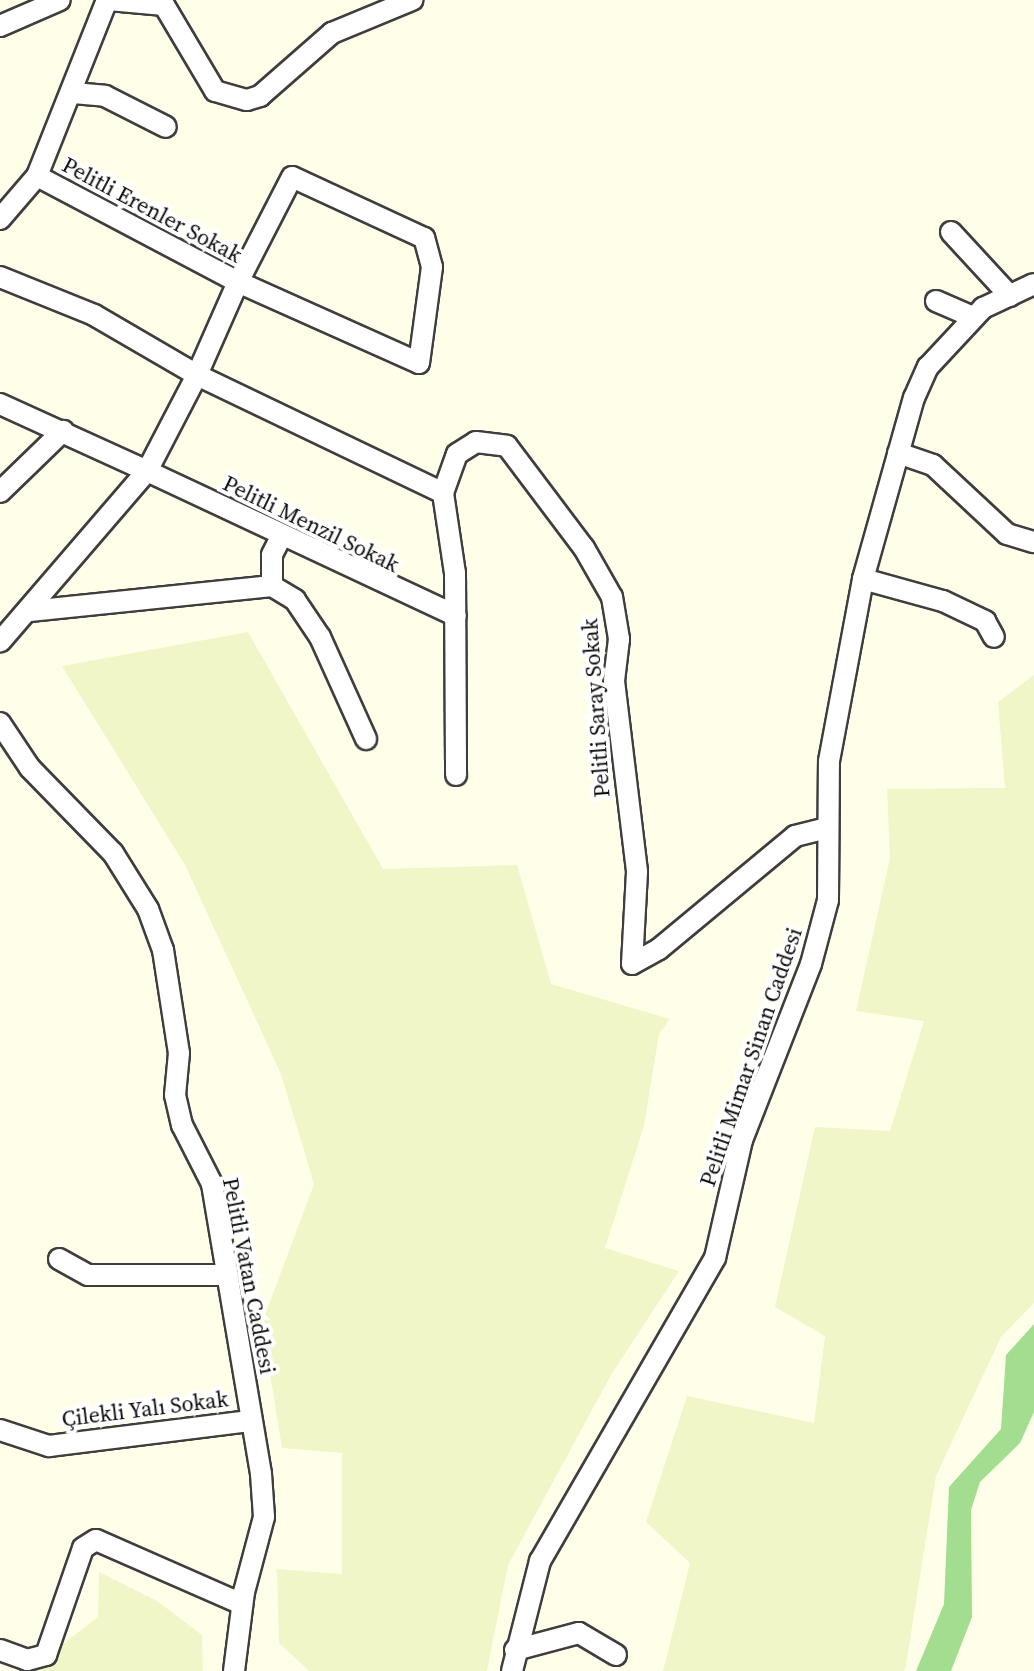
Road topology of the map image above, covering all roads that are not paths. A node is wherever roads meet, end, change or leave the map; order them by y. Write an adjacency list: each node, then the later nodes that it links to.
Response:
1 (60, 0): 4 (street)
2 (108, 0): 3 (street); 5 (street, Pelitli Erenler Sokak)
3 (412, 0)
4 (0, 26)
5 (73, 93): 6 (street); 7 (street, Pelitli Erenler Sokak)
6 (166, 127)
7 (37, 176): 8 (street); 11 (street, Pelitli Erenler Sokak)
8 (0, 219)
9 (951, 232): 13 (street)
10 (0, 277): 16 (street)
11 (238, 282): 11 (street, Pelitli Erenler Sokak); 16 (street)
12 (1034, 284): 13 (street, Pelitli Mimar Sinan Caddesi)
13 (1010, 296): 15 (street, Pelitli Mimar Sinan Caddesi)
14 (936, 301): 15 (street)
15 (973, 317): 19 (street, Pelitli Mimar Sinan Caddesi)
16 (197, 375): 20 (street); 22 (street)
17 (0, 404): 18 (street)
18 (63, 431): 20 (street); 21 (street)
19 (898, 453): 24 (street); 25 (street, Pelitli Mimar Sinan Caddesi)
20 (147, 471): 23 (street, Pelitli Menzil Sokak); 27 (street)
21 (0, 492)
22 (443, 493): 28 (street); 34 (street, Pelitli Saray Sokak)
23 (281, 537): 26 (street); 28 (street, Pelitli Menzil Sokak)
24 (1034, 542)
25 (863, 579): 29 (street); 34 (street, Pelitli Mimar Sinan Caddesi)
26 (272, 586): 27 (street); 32 (street)
27 (30, 611): 30 (street)
28 (456, 616): 33 (street)
29 (994, 637)
30 (0, 642)
31 (0, 723): 36 (street, Pelitli Vatan Caddesi)
32 (366, 739)
33 (456, 775)
34 (827, 828): 41 (street, Pelitli Mimar Sinan Caddesi)
35 (59, 1259): 36 (street)
36 (227, 1275): 37 (street, Pelitli Vatan Caddesi)
37 (251, 1421): 38 (street, Çilekli Yalı Sokak); 39 (street, Pelitli Vatan Caddesi)
38 (0, 1430)
39 (242, 1604): 40 (street); 43 (street, Pelitli Vatan Caddesi)
40 (0, 1650)
41 (515, 1650): 42 (street); 44 (street, Pelitli Mimar Sinan Caddesi)
42 (616, 1655)
43 (234, 1671)
44 (512, 1671)

